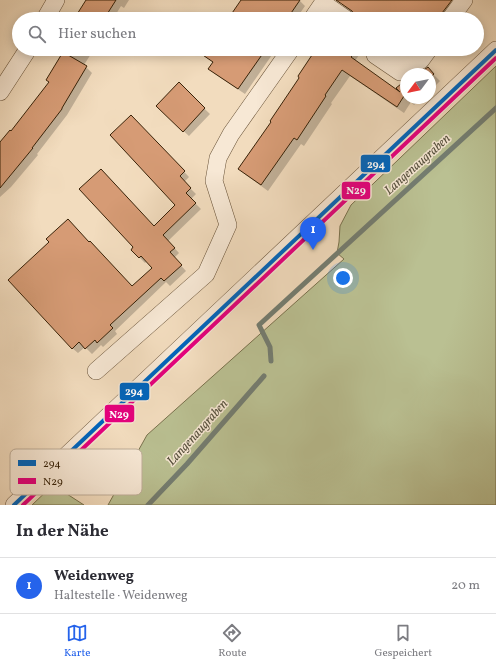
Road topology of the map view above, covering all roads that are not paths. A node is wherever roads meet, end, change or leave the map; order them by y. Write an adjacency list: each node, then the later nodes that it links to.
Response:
1 (464, 0): 5 (street)
2 (324, 2): 3 (street); 4 (street)
3 (317, 12)
4 (337, 12)
5 (455, 12)
6 (496, 50): 15 (street)
7 (23, 56): 13 (street)
8 (286, 56): 14 (street)
9 (376, 56): 12 (street)
10 (402, 56): 12 (street)
11 (424, 56): 12 (street)
12 (414, 64)
13 (0, 92)
14 (96, 371)
15 (73, 449)
16 (25, 495): 17 (street)
17 (14, 505)

